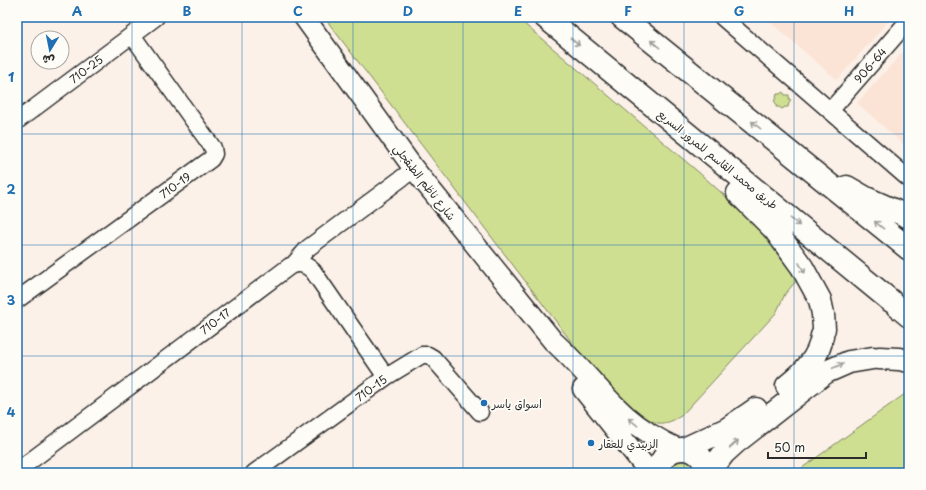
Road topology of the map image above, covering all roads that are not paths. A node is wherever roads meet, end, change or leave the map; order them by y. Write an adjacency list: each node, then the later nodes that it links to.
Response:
1 (156, 17): 7 (street, 710-25)
2 (304, 17): 12 (street, شارع ناظم الطبقجلي)
3 (545, 17): 8 (main road, طريق محمد القاسم للمرور السريع, one-way to 8)
4 (622, 17): 11 (main road, one-way to 4)
5 (722, 17): 9 (street)
6 (909, 20): 9 (street, 906-64)
7 (132, 35): 10 (street, 710-25); 17 (street, 710-19)
8 (631, 88): 18 (main road, طريق محمد القاسم للمرور السريع, one-way to 18); 23 (main road, one-way to 23)
9 (830, 111): 13 (street)
10 (17, 121)
11 (776, 142): 14 (main road); 15 (main road, one-way to 11)
12 (414, 169): 16 (street, 710-17); 19 (street, شارع ناظم الطبقجلي)
13 (909, 179)
14 (909, 217)
15 (909, 249)
16 (294, 264): 21 (street); 24 (street, 710-17)
17 (17, 300)
18 (899, 308)
19 (553, 341): 23 (street, one-way to 19); 26 (street)
20 (909, 362): 28 (main road, one-way to 20)
21 (386, 377): 22 (street, 710-15); 25 (street, 710-15)
22 (480, 412)
23 (681, 449): 27 (main road); 28 (main road)
24 (17, 471)
25 (254, 473)
26 (650, 473)
27 (658, 473)
28 (707, 473)

